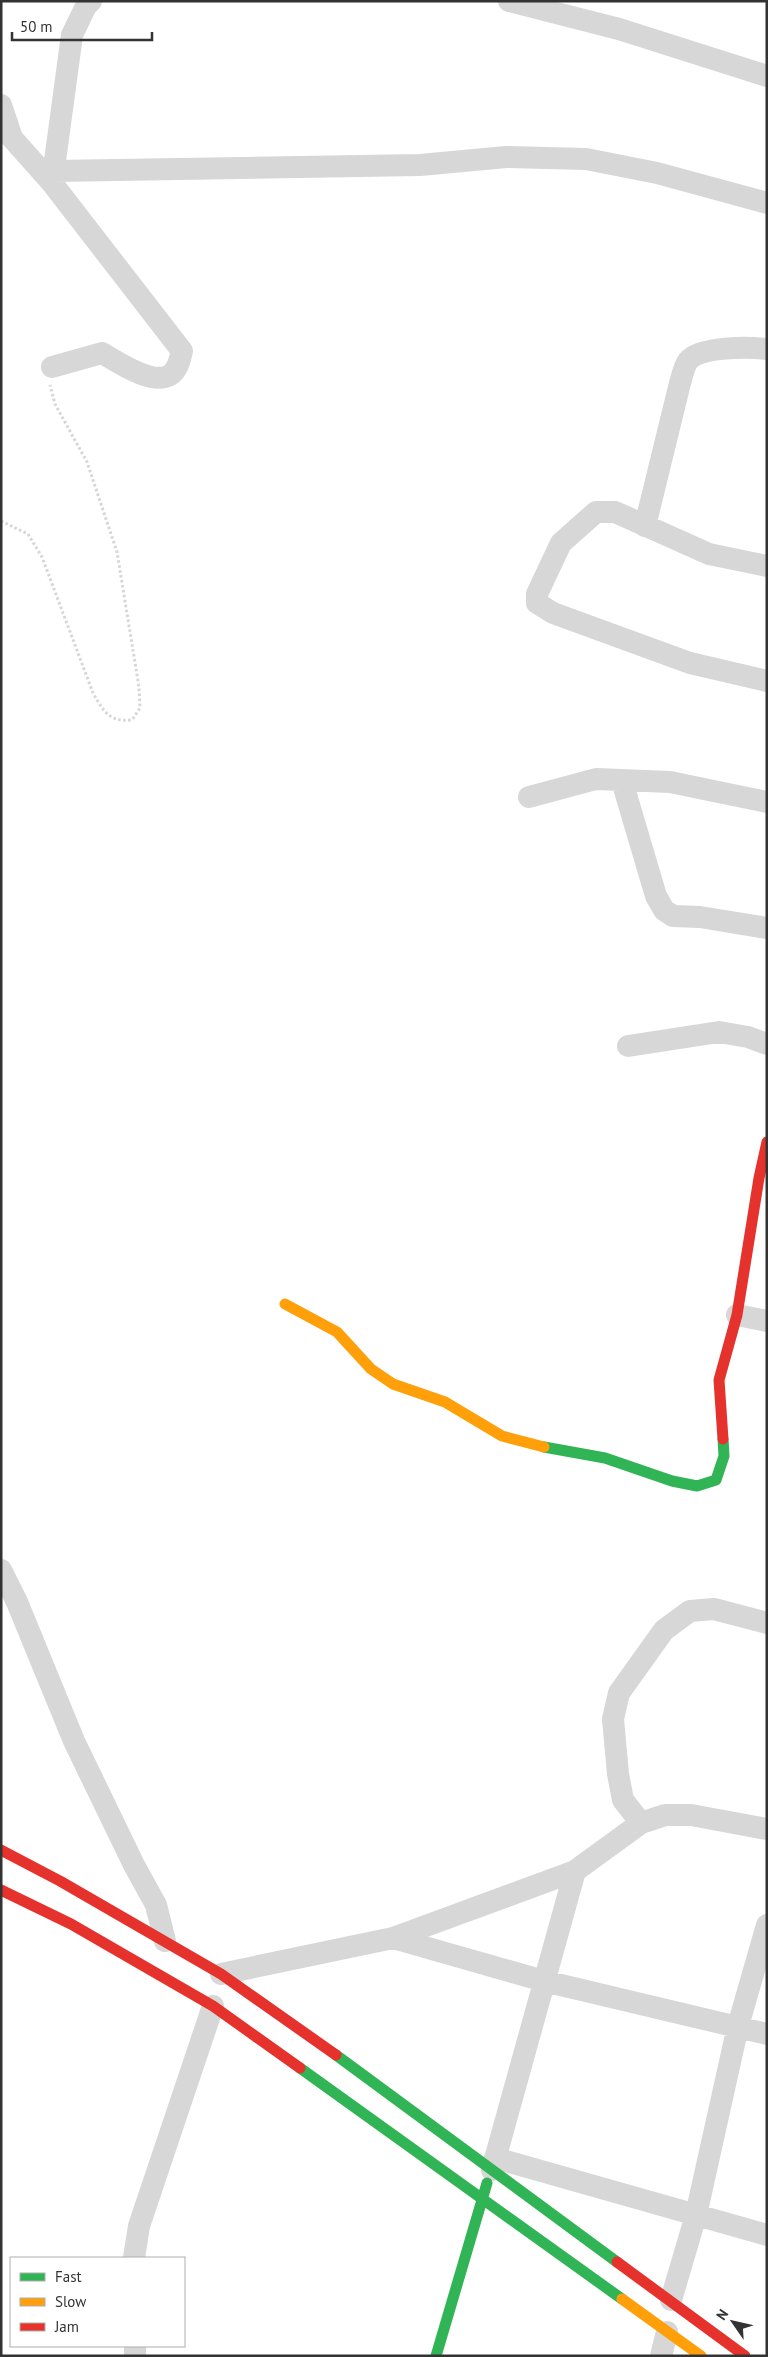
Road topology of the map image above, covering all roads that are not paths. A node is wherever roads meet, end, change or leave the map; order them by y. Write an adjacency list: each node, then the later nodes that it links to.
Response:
1 (91, 1): 5 (street)
2 (509, 1): 3 (street)
3 (767, 76)
4 (1, 105): 5 (street)
5 (53, 177): 6 (street); 8 (street)
6 (767, 203)
7 (767, 349): 9 (street)
8 (52, 367)
9 (645, 526): 10 (street); 11 (street)
10 (767, 566)
11 (767, 681)
12 (622, 781): 13 (street); 14 (street); 15 (street)
13 (529, 797)
14 (767, 802)
15 (767, 928)
16 (767, 1044): 17 (street)
17 (628, 1046)
18 (767, 1142): 19 (main road)
19 (763, 1178): 21 (main road)
20 (285, 1304): 21 (main road)
21 (737, 1315): 22 (street)
22 (767, 1321)
23 (1, 1570): 32 (street)
24 (767, 1623): 25 (street)
25 (641, 1823): 26 (street); 28 (street)
26 (767, 1829)
27 (1, 1850): 32 (main road)
28 (575, 1871): 31 (street); 34 (street)
29 (1, 1890): 35 (main road)
30 (767, 1925): 36 (street)
31 (393, 1938): 33 (street); 34 (street)
32 (165, 1941): 33 (main road)
33 (221, 1974): 38 (main road)
34 (544, 1981): 36 (street); 38 (street)
35 (213, 2006): 39 (main road); 42 (street)
36 (738, 2026): 37 (street); 40 (street)
37 (767, 2034)
38 (493, 2164): 39 (main road); 40 (street); 43 (main road)
39 (482, 2199): 44 (main road); 45 (main road)
40 (696, 2214): 41 (street); 43 (street)
41 (767, 2234)
42 (134, 2257)
43 (671, 2300): 48 (main road)
44 (667, 2332): 46 (street); 47 (main road)
45 (436, 2356)
46 (661, 2356)
47 (701, 2356)
48 (745, 2356)

